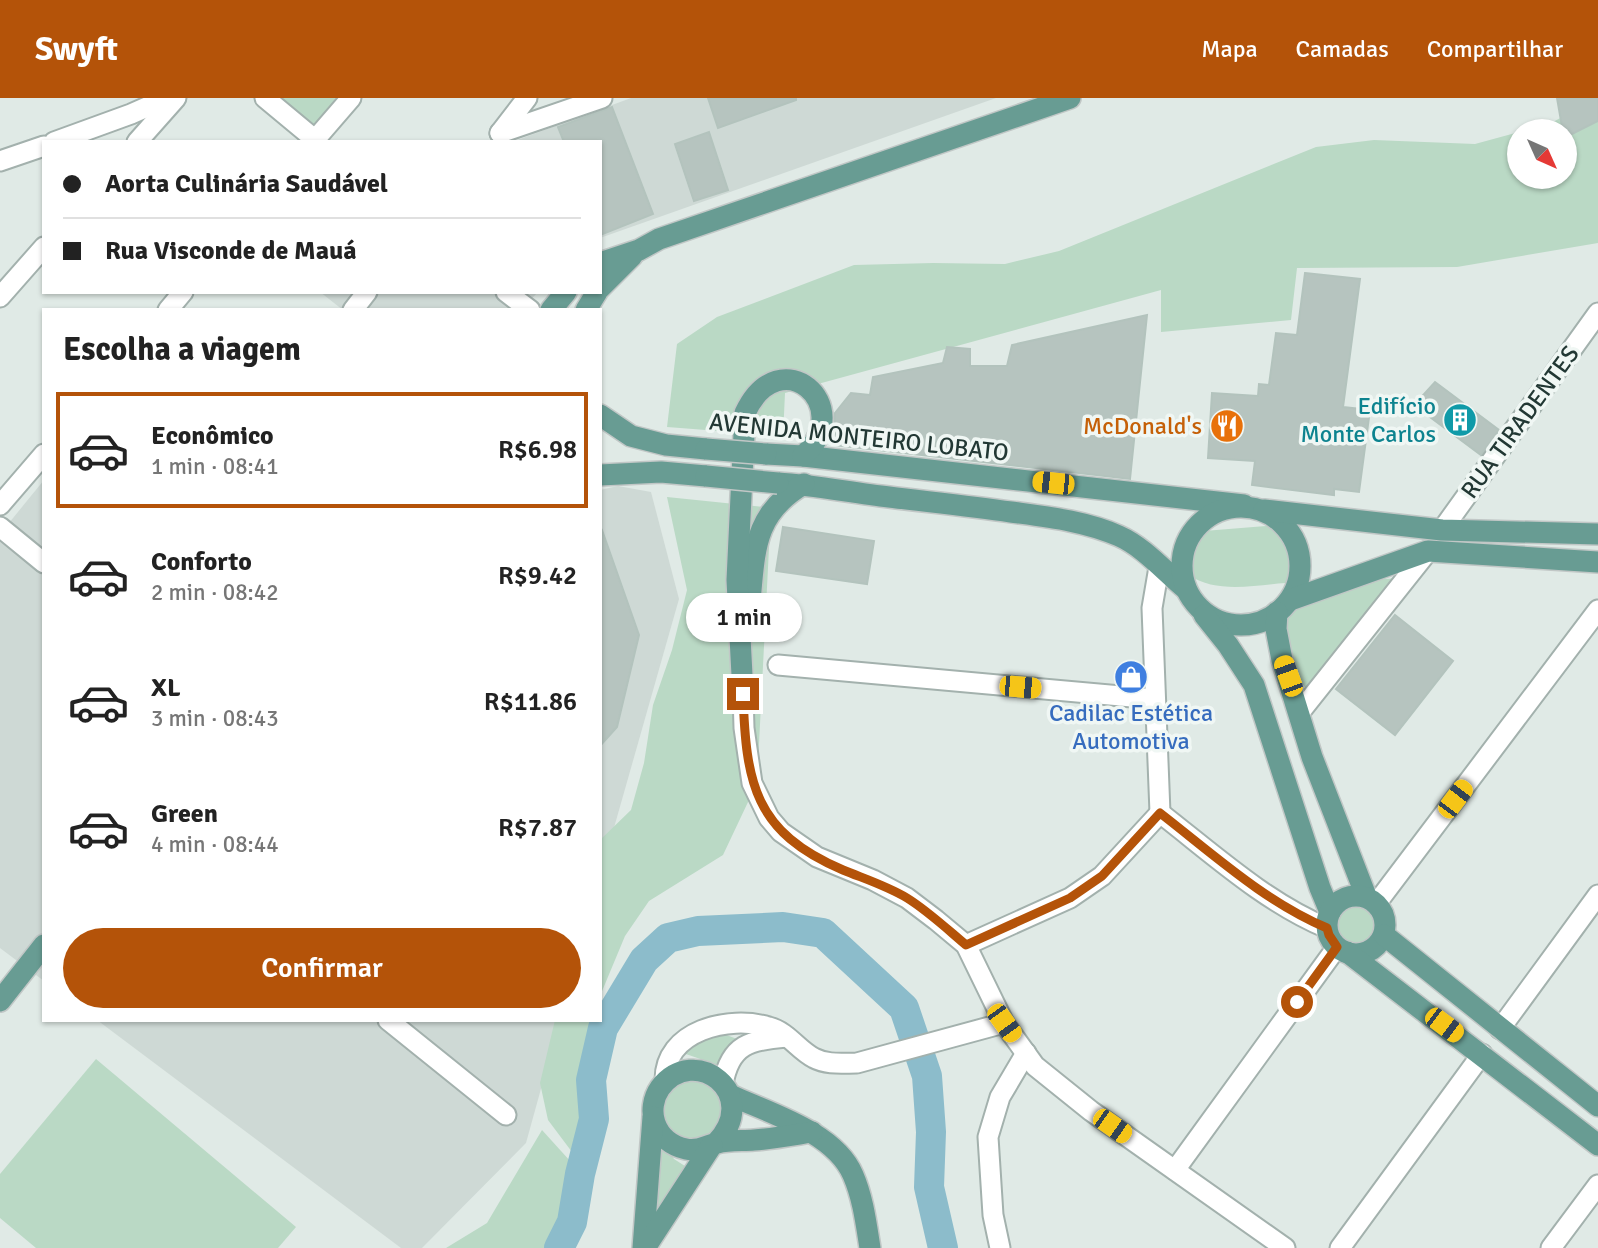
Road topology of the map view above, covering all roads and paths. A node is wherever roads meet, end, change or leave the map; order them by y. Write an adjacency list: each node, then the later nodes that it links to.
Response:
1 (167, 98): 8 (street)
2 (176, 98): 11 (street)
3 (265, 98): 12 (street)
4 (351, 98): 13 (street)
5 (527, 98): 9 (street)
6 (602, 98): 9 (street)
7 (1069, 98): 17 (main road)
8 (128, 106): 10 (street)
9 (496, 137)
10 (58, 140)
11 (139, 140)
12 (314, 140)
13 (316, 140)
14 (42, 147): 15 (street)
15 (0, 161)
16 (42, 249): 24 (street)
17 (639, 250): 18 (main road); 19 (main road)
18 (602, 262)
19 (602, 287)
20 (181, 294): 25 (street)
21 (365, 294): 26 (street)
22 (509, 294): 27 (street)
23 (564, 294): 28 (main road)
24 (0, 298)
25 (170, 308)
26 (355, 308)
27 (527, 308)
28 (553, 308)
29 (1598, 313): 38 (street, RUA TIRADENTES)
30 (602, 416): 32 (main road, AVENIDA MONTEIRO LOBATO, bridge)
31 (42, 456): 35 (street)
32 (803, 456): 36 (main road, AVENIDA MONTEIRO LOBATO); 48 (main road)
33 (602, 475): 34 (main road, bridge)
34 (804, 484): 43 (main road); 48 (main road)
35 (0, 505)
36 (1251, 508): 38 (main road, AVENIDA MONTEIRO LOBATO); 44 (main road); 45 (main road)
37 (0, 527): 41 (street)
38 (1442, 530): 39 (main road, AVENIDA MONTEIRO LOBATO)
39 (1598, 534)
40 (1428, 551): 42 (main road); 45 (main road); 50 (street)
41 (42, 561)
42 (1598, 562)
43 (1159, 568): 44 (main road); 49 (street)
44 (1191, 597): 45 (main road); 54 (main road)
45 (1283, 606): 50 (main road)
46 (1598, 610): 53 (street)
47 (778, 665): 49 (street)
48 (743, 694): 56 (street)
49 (1154, 699): 51 (street)
50 (1300, 712): 53 (main road)
51 (1160, 813): 54 (street); 56 (street)
52 (1598, 895): 61 (street)
53 (1371, 900): 54 (main road); 55 (main road)
54 (1335, 935): 55 (main road); 64 (main road); 73 (street)
55 (1384, 935): 61 (main road)
56 (966, 945): 60 (street)
57 (42, 948): 58 (main road)
58 (0, 1001)
59 (390, 1022): 68 (street)
60 (1004, 1023): 62 (street); 63 (street)
61 (1500, 1029): 67 (main road)
62 (789, 1037): 65 (street); 66 (street)
63 (1026, 1053): 73 (street); 77 (street)
64 (1482, 1054): 72 (main road); 79 (street)
65 (666, 1081): 66 (main road); 69 (main road)
66 (726, 1089): 70 (main road); 71 (main road)
67 (1598, 1106)
68 (506, 1115)
69 (653, 1117): 71 (main road); 75 (main road)
70 (812, 1132): 71 (main road); 76 (main road)
71 (714, 1144): 75 (main road)
72 (1598, 1145)
73 (1175, 1170): 78 (street)
74 (1598, 1185): 80 (street)
75 (644, 1248)
76 (870, 1248)
77 (1000, 1248)
78 (1285, 1248)
79 (1340, 1248)
80 (1551, 1248)

